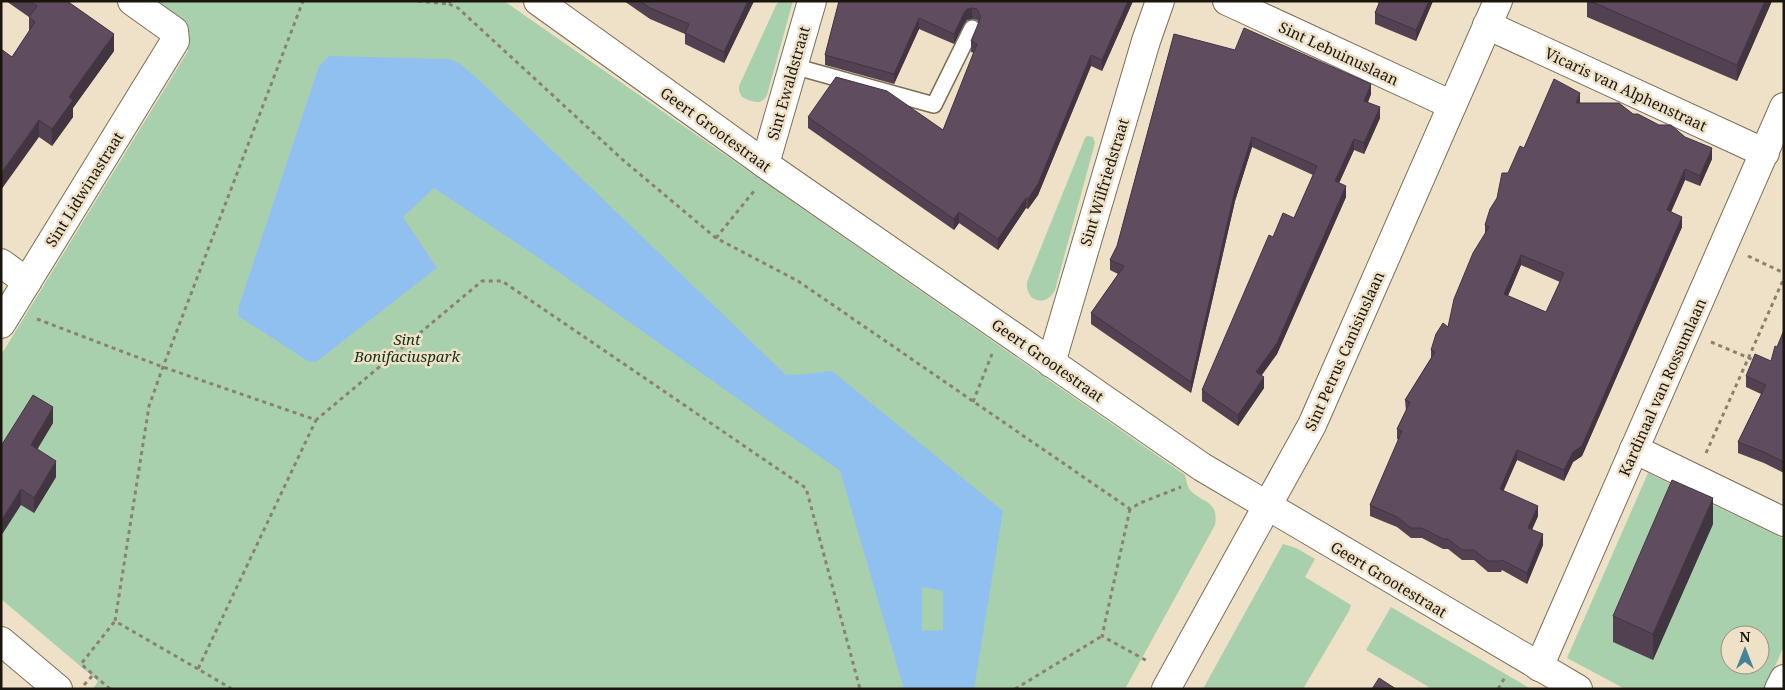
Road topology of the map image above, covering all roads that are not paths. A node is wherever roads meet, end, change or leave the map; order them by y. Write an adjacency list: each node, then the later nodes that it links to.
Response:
1 (132, 1): 14 (street, Sint Lidwinastraat)
2 (538, 1): 12 (street, Geert Grootestraat)
3 (812, 1): 8 (street, Sint Ewaldstraat)
4 (1160, 1): 16 (street, Sint Wilfriedstraat)
5 (1226, 1): 9 (street, Sint Lebuinuslaan)
6 (1492, 13): 9 (street, Sint Petrus Canisiuslaan); 11 (street, Vicaris van Alphenstraat)
7 (972, 28): 8 (lane)
8 (793, 66): 12 (street, Sint Ewaldstraat)
9 (1452, 105): 18 (street, Sint Petrus Canisiuslaan)
10 (1784, 106): 11 (street, Kardinaal van Rossumlaan)
11 (1765, 153): 17 (street, Kardinaal van Rossumlaan)
12 (768, 167): 16 (street, Geert Grootestraat)
13 (1, 263): 14 (street)
14 (27, 282): 15 (street, Sint Lidwinastraat)
15 (6, 316)
16 (1050, 363): 18 (street, Geert Grootestraat)
17 (1634, 449): 19 (street); 21 (street, Kardinaal van Rossumlaan)
18 (1267, 507): 21 (street, Geert Grootestraat); 23 (street, Sint Petrus Canisiuslaan)
19 (1784, 522)
20 (1, 640): 24 (street)
21 (1539, 667): 25 (street, Geert Grootestraat)
22 (1784, 679): 26 (street)
23 (1170, 682)
24 (58, 689)
25 (1578, 689)
26 (1779, 689)

